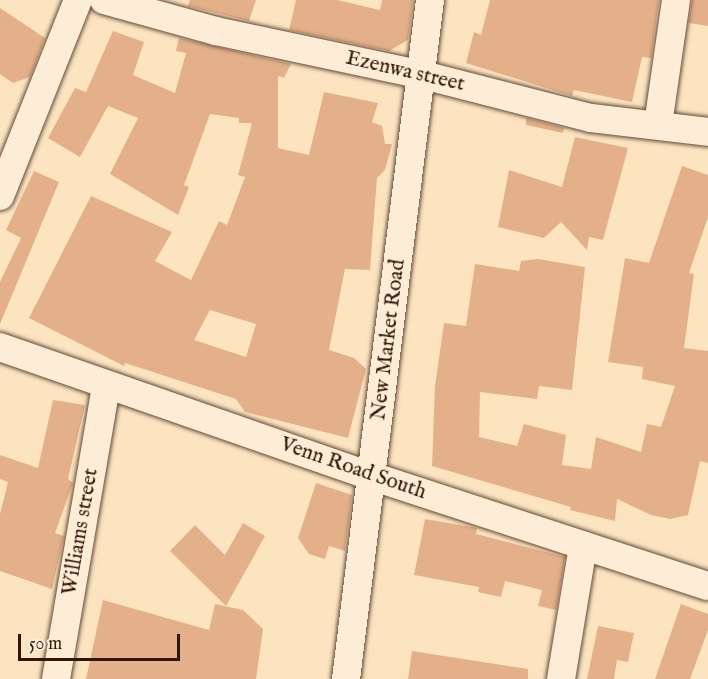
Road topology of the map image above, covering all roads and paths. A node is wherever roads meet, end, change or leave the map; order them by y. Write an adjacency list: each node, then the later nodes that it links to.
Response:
1 (78, 0): 8 (street)
2 (104, 0): 5 (street, Ezenwa street)
3 (430, 0): 5 (street, New Market Road)
4 (676, 0): 6 (street)
5 (423, 75): 6 (street, Ezenwa street); 11 (street, New Market Road)
6 (657, 124): 7 (street, Ezenwa street)
7 (708, 132)
8 (0, 196)
9 (0, 347): 10 (street, Venn Road South)
10 (106, 386): 11 (street, Venn Road South); 14 (street, Williams street)
11 (371, 476): 12 (street, Venn Road South); 15 (street, New Market Road)
12 (584, 546): 13 (street, Venn Road South); 16 (street)
13 (708, 586)
14 (56, 679)
15 (346, 679)
16 (561, 679)

